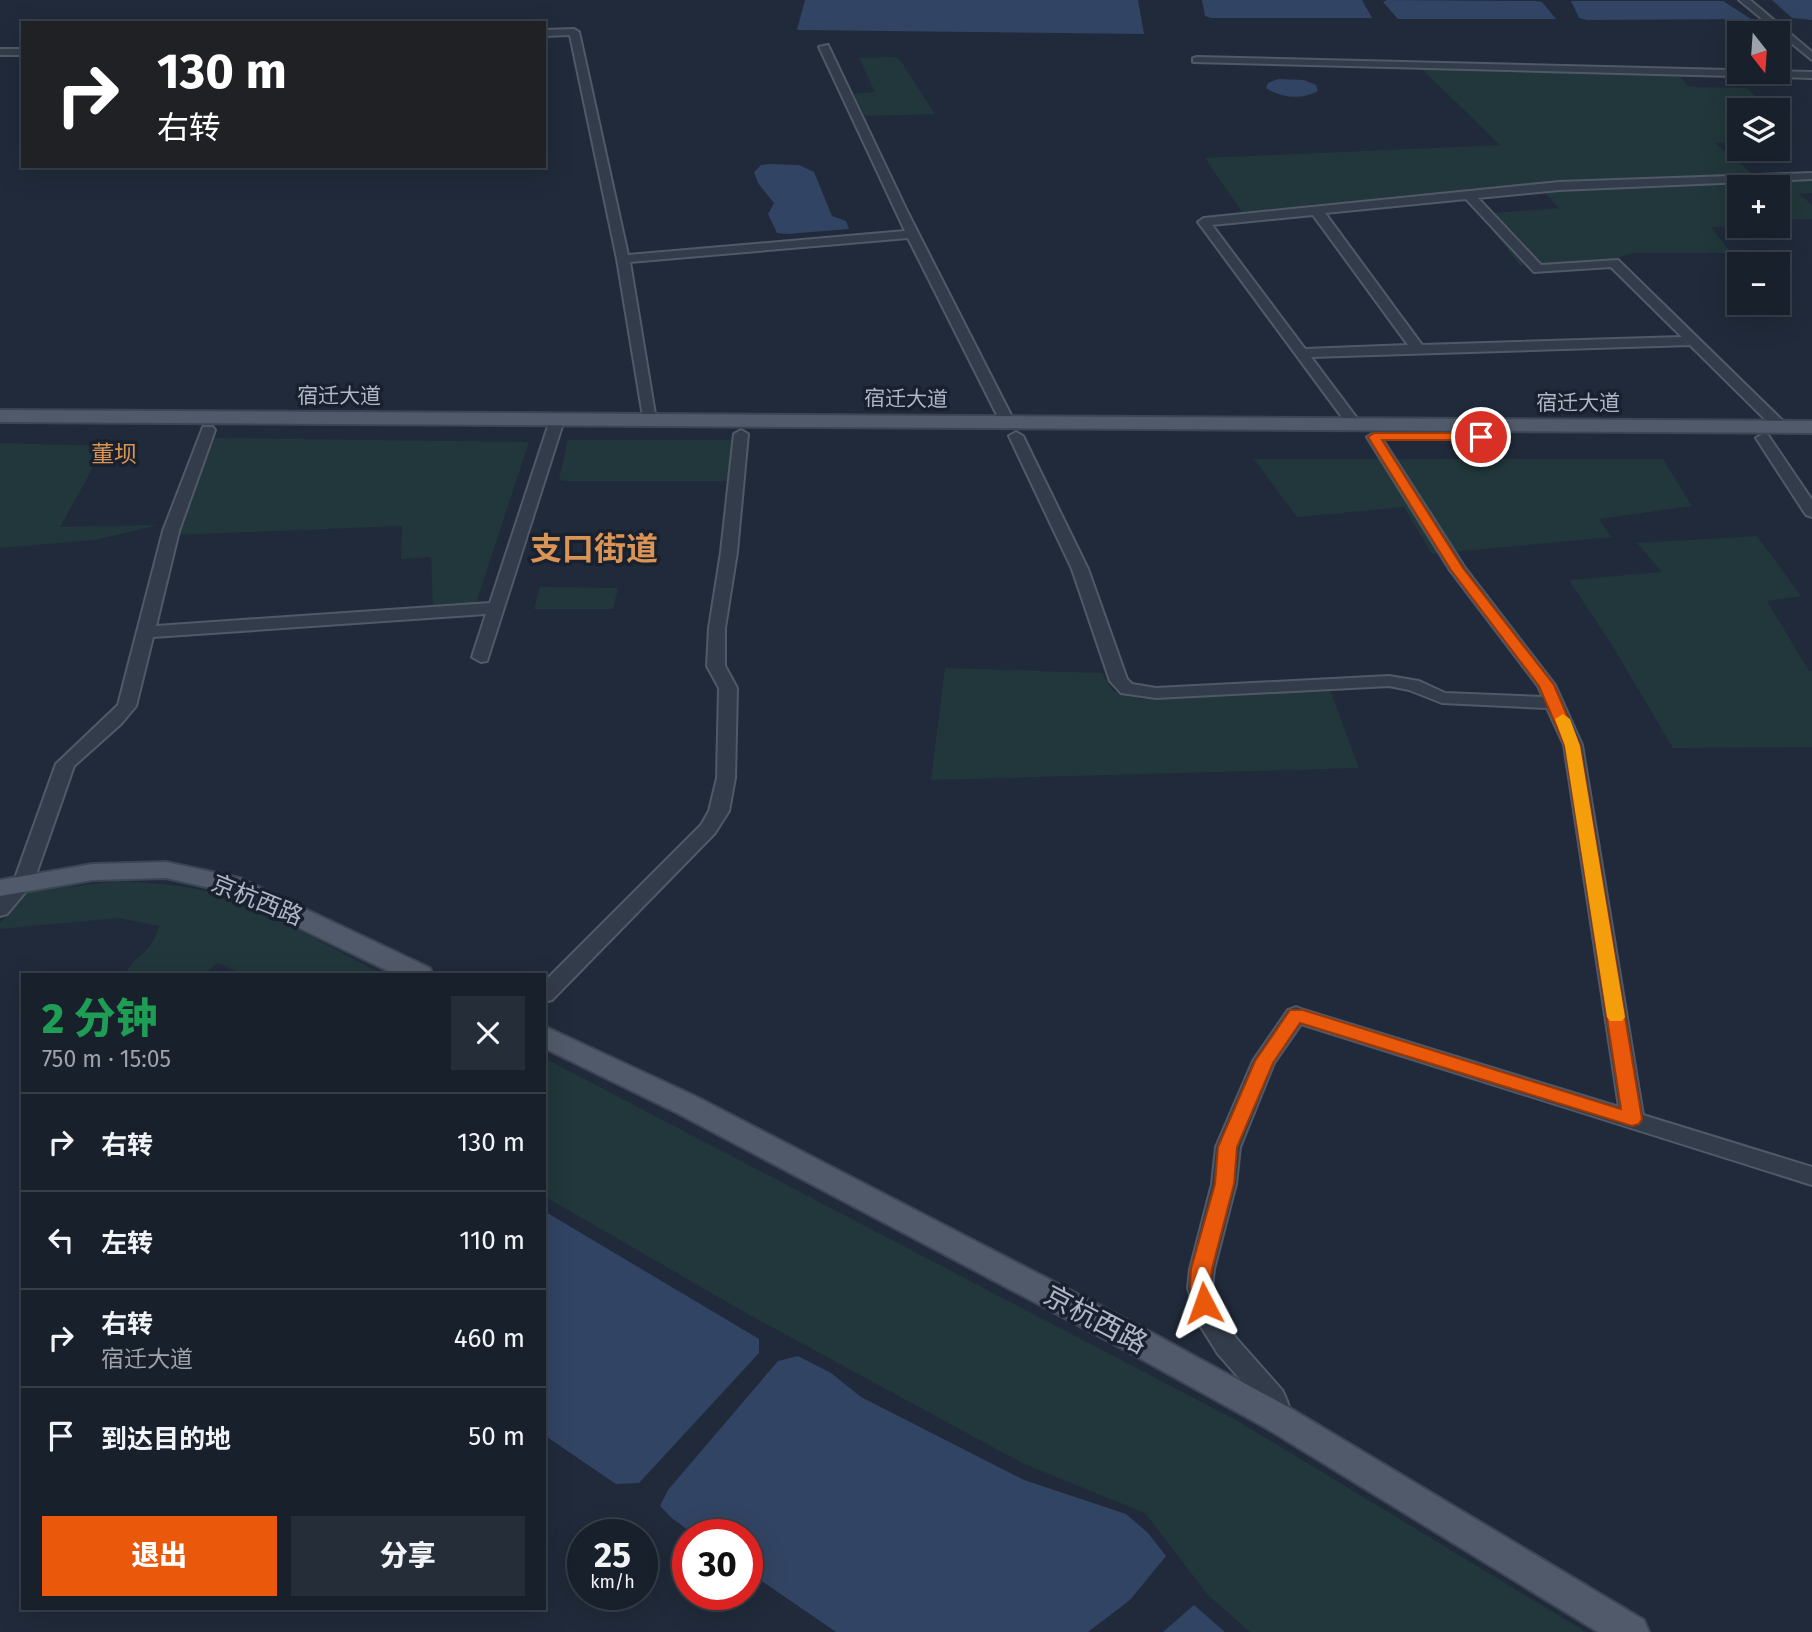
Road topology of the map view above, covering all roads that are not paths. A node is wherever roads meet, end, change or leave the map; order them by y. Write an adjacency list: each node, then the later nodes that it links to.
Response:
1 (1744, 0): 6 (street)
2 (546, 33): 13 (street)
3 (824, 47): 12 (street)
4 (0, 52): 5 (street)
5 (21, 52)
6 (1812, 57)
7 (1197, 60): 8 (street)
8 (1812, 75)
9 (1812, 176): 10 (street)
10 (1470, 196): 11 (street); 14 (street)
11 (1317, 211): 15 (street); 16 (street)
12 (912, 234): 13 (street); 24 (street)
13 (623, 259): 18 (street)
14 (1692, 341): 15 (street); 21 (street)
15 (1418, 349): 16 (street)
16 (1301, 353): 19 (street)
17 (0, 416): 20 (main road, 宿迁大道)
18 (649, 420): 20 (main road, 宿迁大道); 24 (main road, 宿迁大道)
19 (1355, 425): 21 (main road, 宿迁大道); 24 (main road, 宿迁大道)
20 (555, 426): 25 (main road, 宿迁大道); 26 (main road, 宿迁大道); 31 (street)
21 (1781, 427): 22 (main road, 宿迁大道)
22 (1812, 427)
23 (0, 428): 25 (main road, 宿迁大道)
24 (1012, 429): 26 (main road, 宿迁大道); 27 (main road, 宿迁大道); 34 (street)
25 (208, 430): 32 (street)
26 (741, 434): 38 (street)
27 (1374, 437): 28 (main road, 宿迁大道); 34 (street)
28 (1763, 438): 29 (main road, 宿迁大道); 30 (street)
29 (1812, 438)
30 (1812, 512)
31 (496, 608): 32 (street); 33 (street)
32 (148, 632): 35 (street)
33 (481, 657)
34 (1555, 703): 40 (street)
35 (11, 886): 36 (street); 37 (main road, 京杭西路)
36 (0, 909)
37 (415, 973)
38 (546, 993)
39 (546, 1036): 42 (main road, 京杭西路)
40 (1632, 1119): 41 (street); 42 (street)
41 (1812, 1176)
42 (1278, 1418): 43 (main road, 京杭西路)
43 (1631, 1632)

